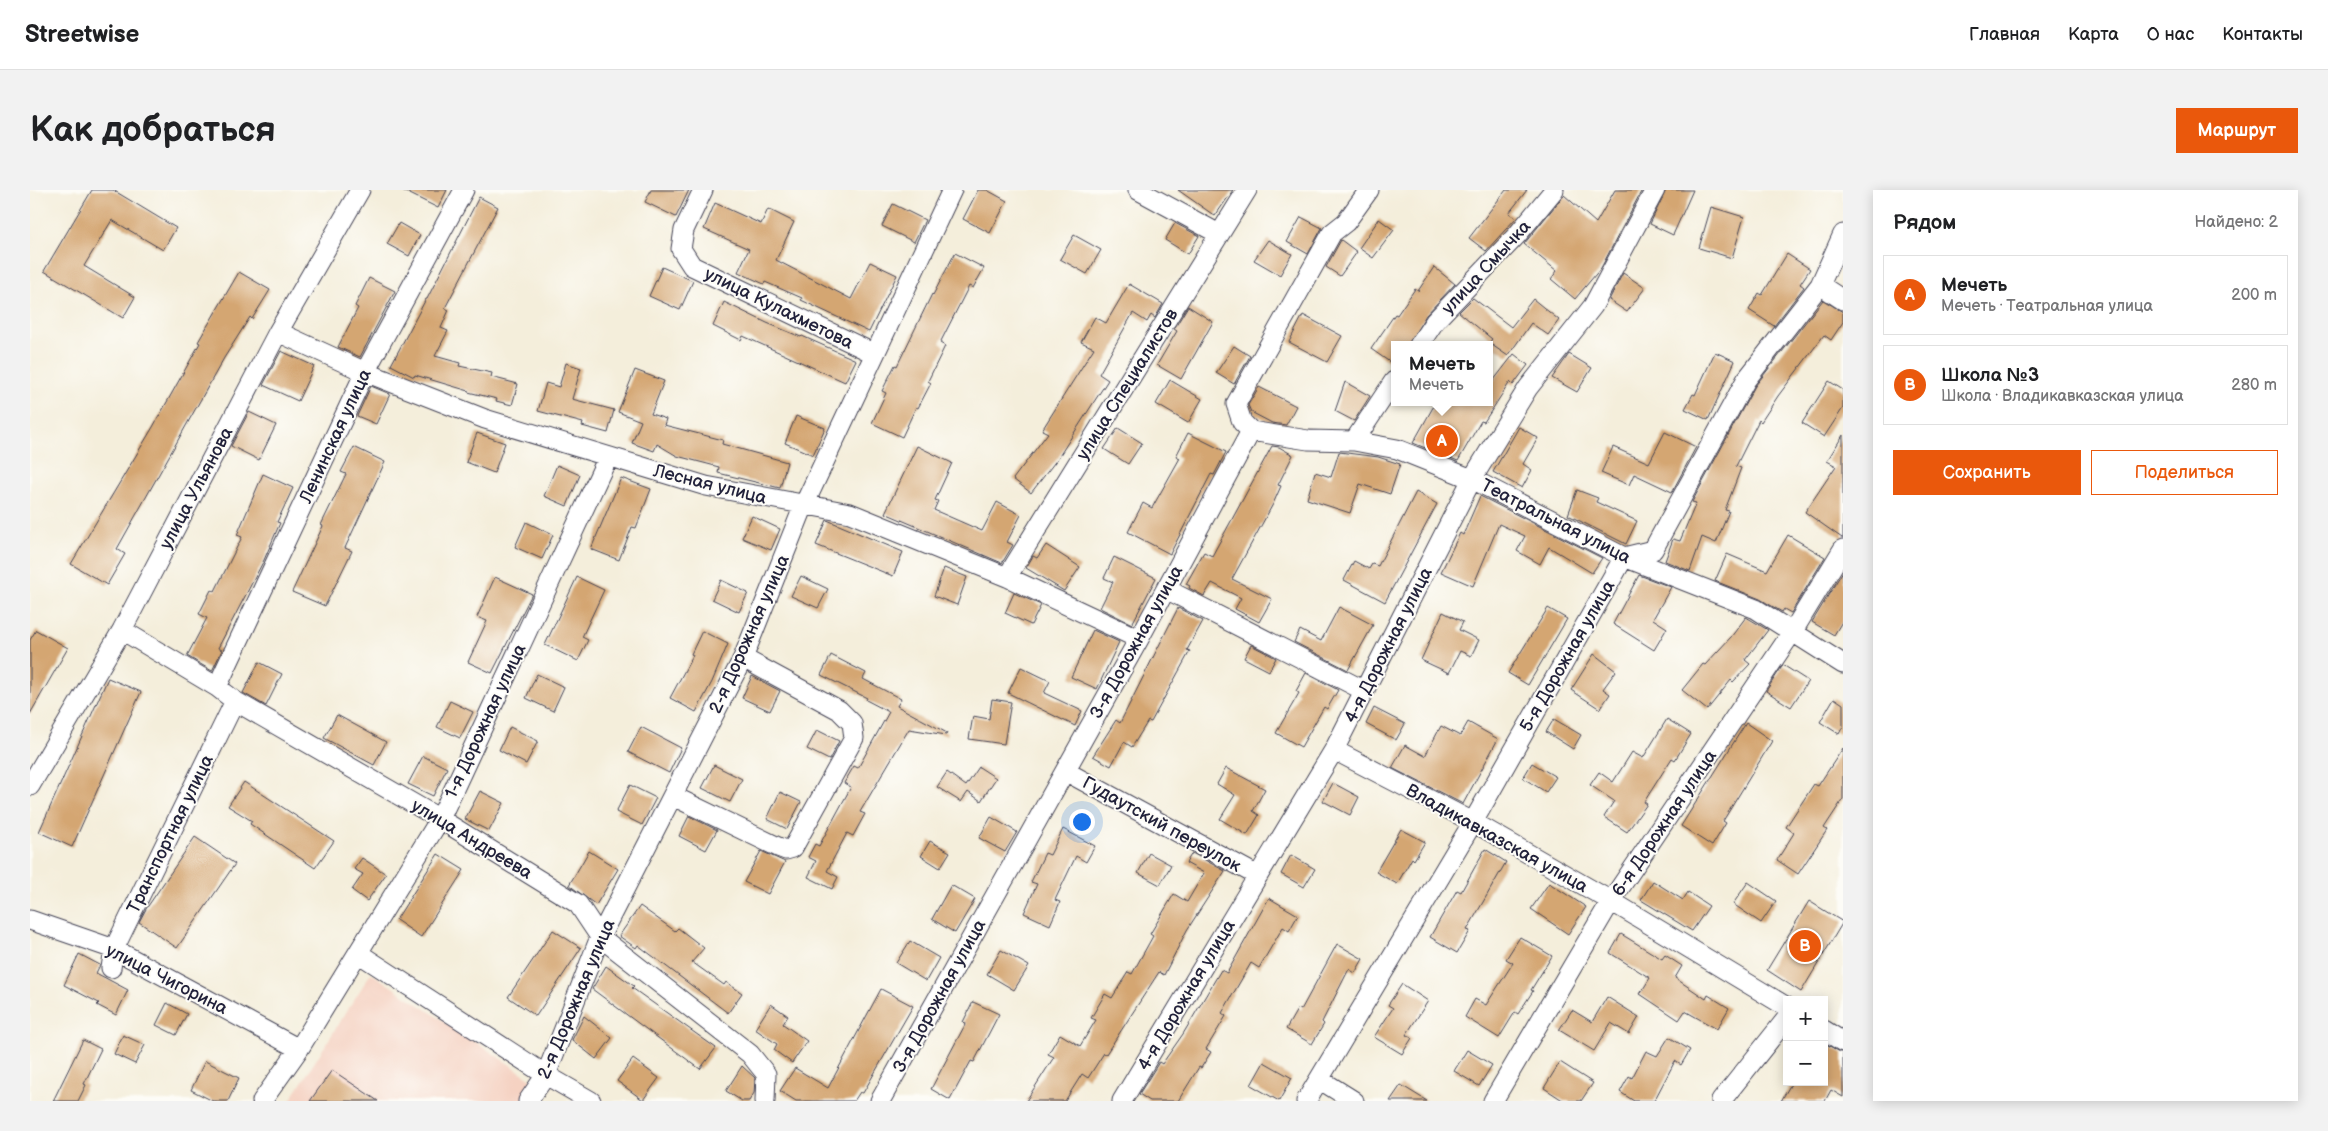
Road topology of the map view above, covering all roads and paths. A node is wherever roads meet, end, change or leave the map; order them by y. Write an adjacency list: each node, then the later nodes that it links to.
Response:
1 (360, 190): 14 (street, улица Ульянова)
2 (464, 190): 17 (street, Ленинская улица)
3 (703, 190): 16 (street, улица Кулахметова)
4 (952, 190): 16 (street, 2-я Дорожная улица)
5 (1138, 190): 10 (street)
6 (1247, 190): 10 (street, улица Специалистов)
7 (1369, 190): 19 (street)
8 (1554, 190): 15 (street, улица Смычка)
9 (1655, 190): 22 (street, 4-я Дорожная улица)
10 (1219, 234): 26 (street, улица Специалистов)
11 (1843, 234): 12 (street)
12 (1820, 284): 13 (street); 25 (street)
13 (1843, 300)
14 (278, 332): 17 (street, Лесная улица); 28 (street, улица Ульянова)
15 (1423, 341)
16 (875, 354): 23 (street, 2-я Дорожная улица)
17 (365, 372): 21 (street, Лесная улица); 33 (street, Ленинская улица)
18 (1391, 386): 20 (street)
19 (1251, 431): 20 (street, Театральная улица); 27 (street, 3-я Дорожная улица)
20 (1354, 441): 22 (street, Театральная улица)
21 (608, 457): 23 (street, Лесная улица); 40 (street, 1-я Дорожная улица)
22 (1472, 479): 25 (street, Театральная улица); 34 (street, 4-я Дорожная улица)
23 (804, 505): 26 (street, Лесная улица); 31 (street, 2-я Дорожная улица)
24 (1843, 550): 29 (street, 6-я Дорожная улица)
25 (1624, 557): 29 (street, Театральная улица); 41 (street, 5-я Дорожная улица)
26 (1007, 577): 30 (street, Лесная улица)
27 (1166, 589): 30 (street, 3-я Дорожная улица); 34 (street)
28 (122, 630): 33 (street, улица Андреева); 38 (street, улица Ульянова)
29 (1793, 631): 32 (street, Театральная улица); 43 (street, 6-я Дорожная улица)
30 (1139, 639): 37 (street, 3-я Дорожная улица)
31 (743, 658): 39 (street, 2-я Дорожная улица); 39 (street)
32 (1843, 664)
33 (217, 687): 35 (street, улица Андреева)
34 (1365, 691): 36 (street, 4-я Дорожная улица)
35 (235, 701): 40 (street, улица Андреева); 47 (street, Транспортная улица)
36 (1334, 750): 41 (street, Владикавказская улица); 42 (street, 4-я Дорожная улица)
37 (1065, 771): 42 (street, Гудаутский переулок); 59 (street, 3-я Дорожная улица)
38 (30, 786)
39 (673, 796): 45 (street, 2-я Дорожная улица)
40 (440, 819): 45 (street, улица Андреева); 46 (street, 1-я Дорожная улица)
41 (1473, 822): 43 (street, Владикавказская улица); 54 (street, 5-я Дорожная улица)
42 (1258, 876): 60 (street, 4-я Дорожная улица)
43 (1611, 901): 48 (street, Владикавказская улица); 63 (street, 6-я Дорожная улица)
44 (30, 920): 47 (street, улица Чигорина)
45 (600, 938): 53 (street, 2-я Дорожная улица); 58 (street, улица Андреева)
46 (358, 953): 52 (street, 1-я Дорожная улица); 53 (street)
47 (112, 959): 52 (street, улица Чигорина)
48 (1783, 1005)
49 (1783, 1023): 64 (street)
50 (1828, 1033): 51 (street)
51 (1843, 1042)
52 (299, 1049): 55 (street, 1-я Дорожная улица)
53 (546, 1075): 56 (street, 2-я Дорожная улица); 57 (street)
54 (1319, 1079): 61 (street, 5-я Дорожная улица); 62 (street)
55 (262, 1101)
56 (528, 1101)
57 (591, 1101)
58 (765, 1101)
59 (880, 1101)
60 (1122, 1101)
61 (1306, 1101)
62 (1354, 1101)
63 (1493, 1101)
64 (1721, 1101)

